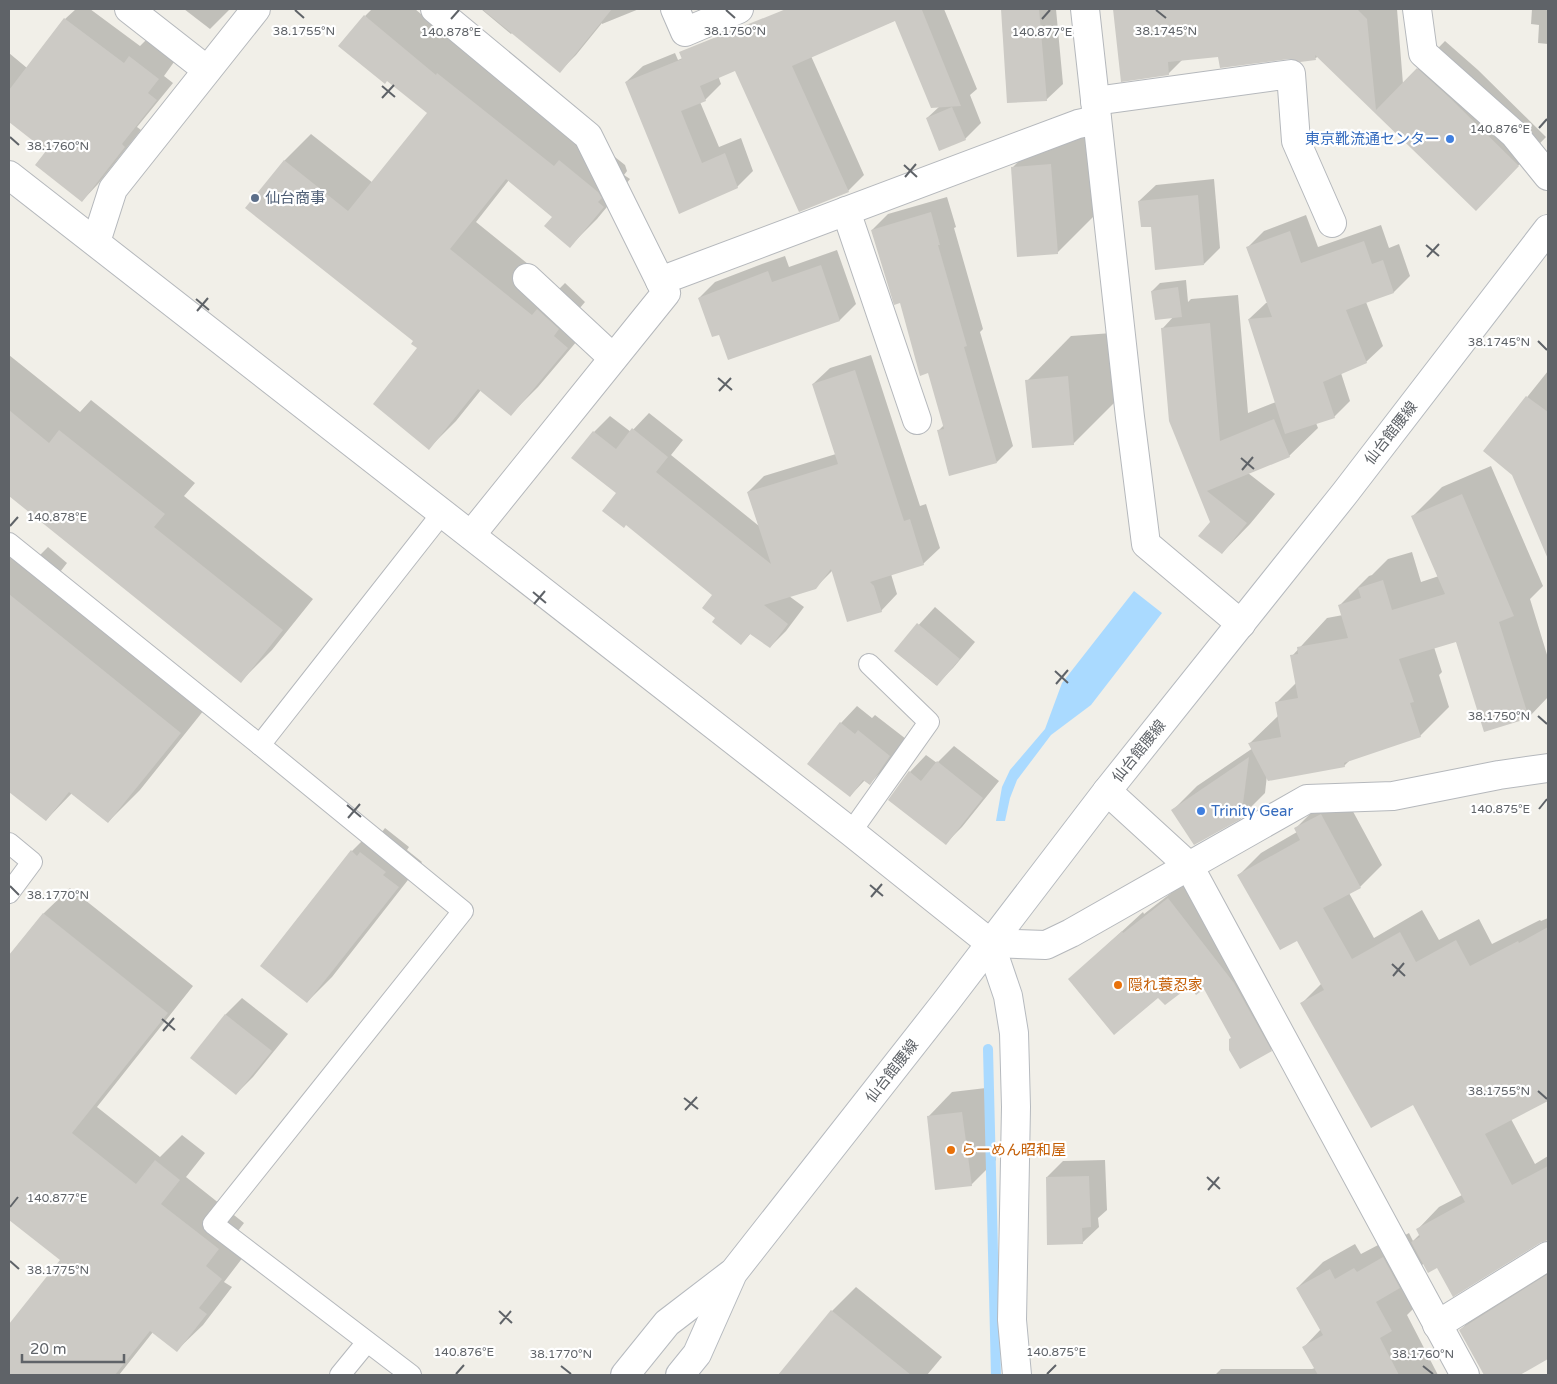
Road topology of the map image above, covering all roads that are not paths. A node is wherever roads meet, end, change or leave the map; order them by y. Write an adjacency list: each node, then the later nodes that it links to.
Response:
1 (129, 9): 8 (street)
2 (256, 9): 8 (street)
3 (435, 9): 17 (street)
4 (675, 9): 5 (street)
5 (738, 9)
6 (1085, 9): 9 (street)
7 (1417, 9): 11 (street)
8 (208, 70): 15 (street)
9 (1090, 117): 12 (street); 13 (street); 23 (street)
10 (9, 175): 15 (street)
11 (1548, 176)
12 (846, 211): 17 (street); 19 (street)
13 (1332, 223)
14 (1548, 229): 23 (street, 仙台館腰線)
15 (96, 242): 20 (street)
16 (527, 278): 18 (street)
17 (660, 281): 18 (street)
18 (613, 358): 21 (street)
19 (916, 420)
20 (442, 512): 21 (street); 25 (lane)
21 (471, 535): 28 (street)
22 (9, 543): 25 (lane)
23 (1241, 624): 27 (street, 仙台館腰線)
24 (868, 664): 28 (lane)
25 (260, 745): 36 (lane)
26 (1548, 768): 30 (street)
27 (1107, 791): 30 (street); 32 (street, 仙台館腰線)
28 (852, 832): 32 (street)
29 (9, 843): 31 (lane)
30 (1189, 866): 32 (street); 35 (street)
31 (9, 894)
32 (990, 943): 34 (street, 仙台館腰線); 41 (street)
33 (1548, 1256): 35 (street)
34 (733, 1273): 39 (street, 仙台館腰線); 40 (street, 仙台館腰線)
35 (1437, 1325): 42 (street)
36 (368, 1342): 37 (lane); 38 (lane)
37 (340, 1375)
38 (411, 1375)
39 (625, 1375)
40 (680, 1375)
41 (1017, 1375)
42 (1465, 1375)

